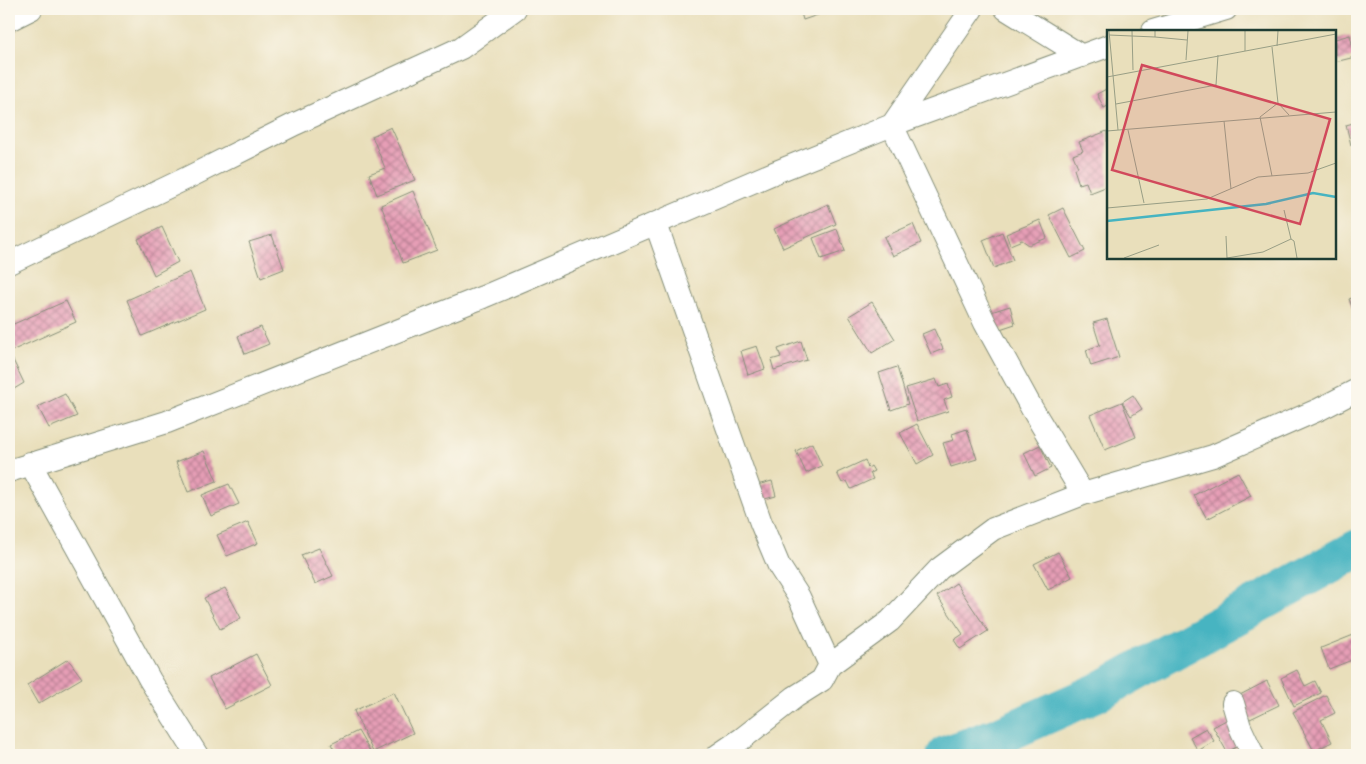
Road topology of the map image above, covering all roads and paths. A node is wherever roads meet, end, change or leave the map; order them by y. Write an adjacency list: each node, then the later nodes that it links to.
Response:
1 (31, 9): 6 (street)
2 (515, 9): 12 (street)
3 (972, 9): 10 (street)
4 (1006, 9): 9 (street)
5 (1226, 9): 7 (street)
6 (9, 20)
7 (1156, 30)
8 (1107, 46): 9 (street)
9 (1082, 56): 10 (street)
10 (892, 125): 11 (street); 15 (street)
11 (656, 224): 14 (street); 16 (street)
12 (9, 263)
13 (1357, 390): 15 (street)
14 (19, 467): 18 (street)
15 (1083, 494): 16 (street)
16 (830, 665): 19 (street)
17 (1233, 703): 20 (street)
18 (197, 755)
19 (718, 755)
20 (1253, 755)

